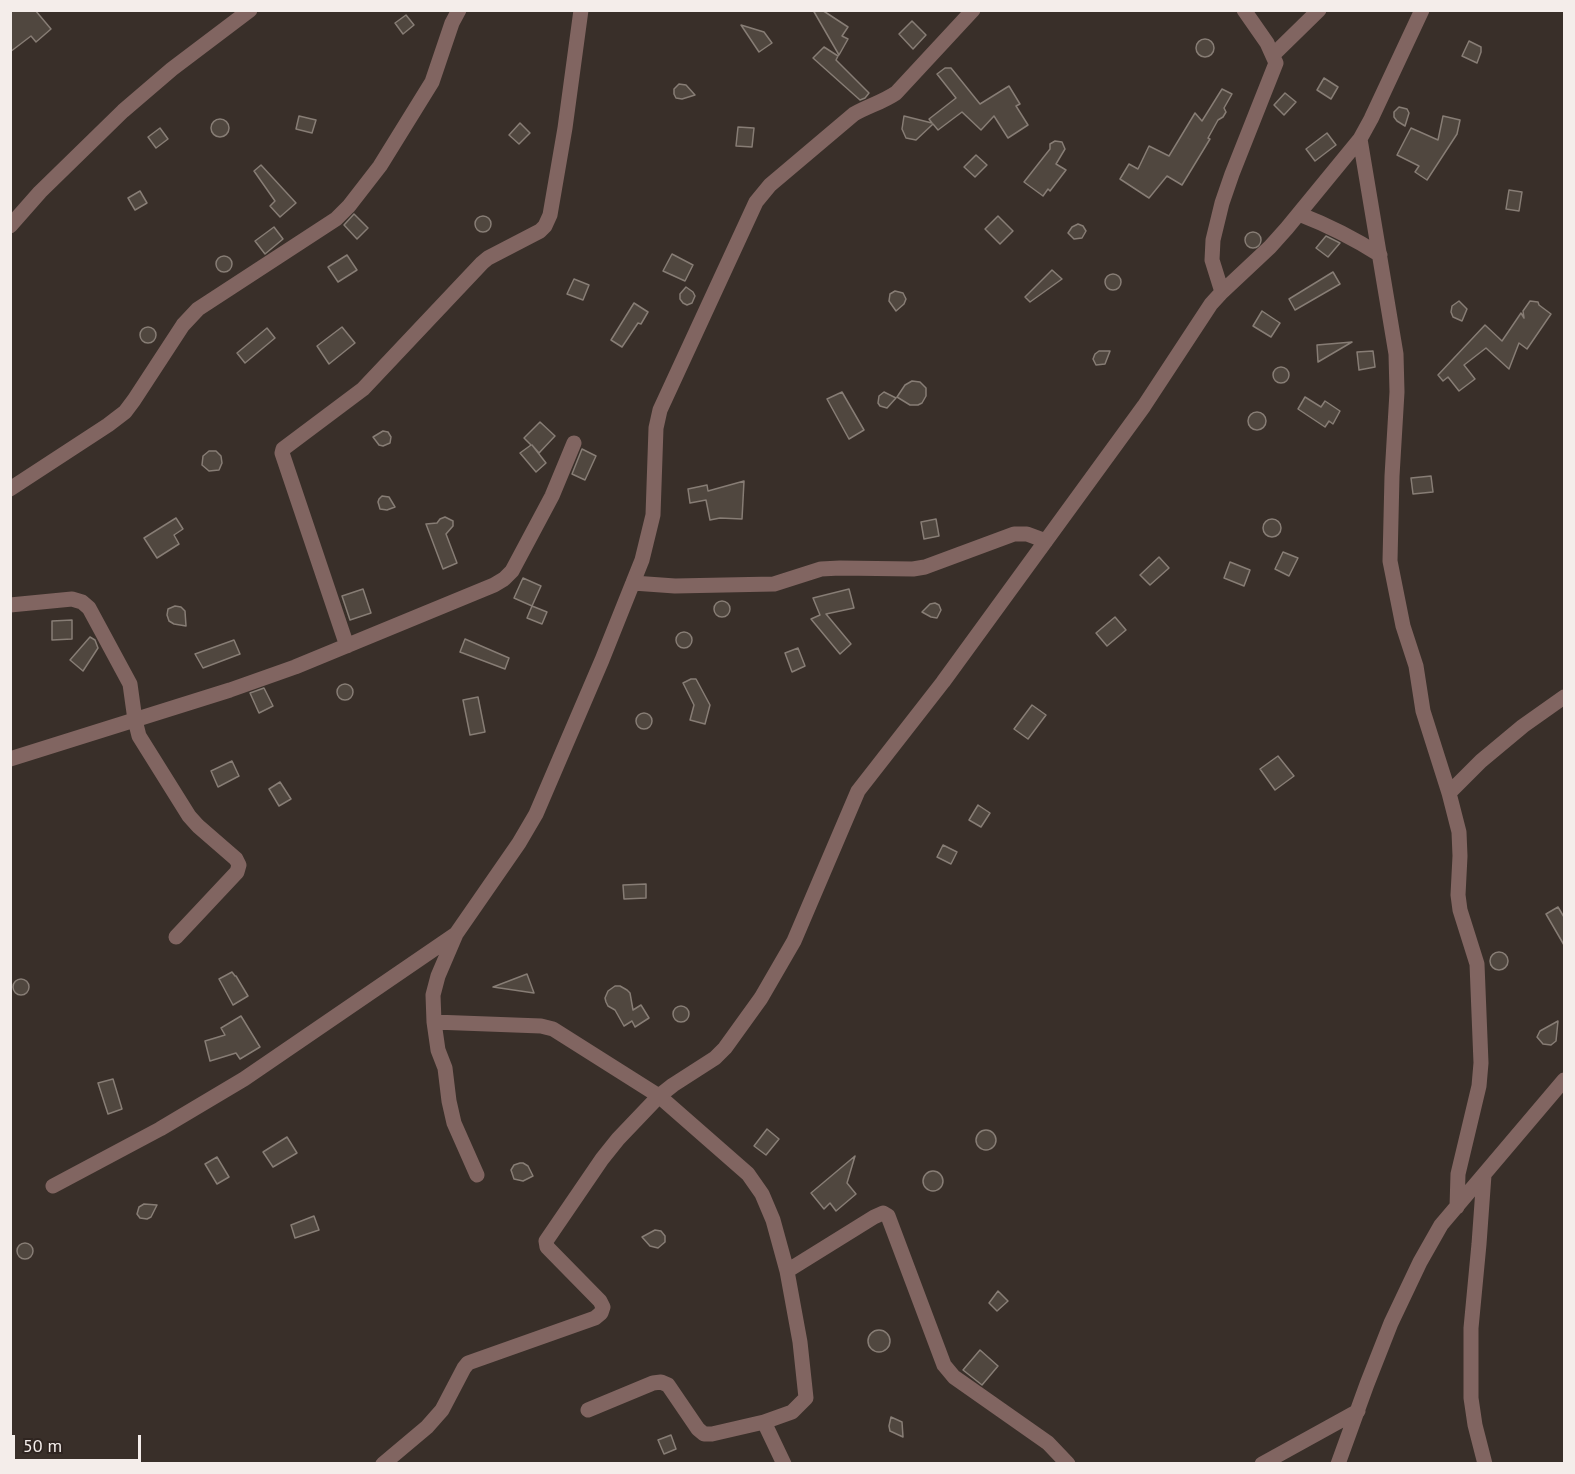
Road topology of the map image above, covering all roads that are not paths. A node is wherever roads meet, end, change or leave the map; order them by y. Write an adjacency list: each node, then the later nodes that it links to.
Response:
1 (250, 10): 11 (street)
2 (459, 10): 15 (street)
3 (581, 10): 19 (street)
4 (973, 10): 17 (street)
5 (1244, 10): 8 (street)
6 (1318, 10): 8 (street)
7 (1422, 10): 9 (street)
8 (1273, 55): 13 (street)
9 (1360, 139): 10 (street); 12 (street)
10 (1299, 214): 12 (street); 13 (street)
11 (10, 226)
12 (1380, 255): 23 (street)
13 (1222, 292): 16 (street)
14 (574, 443): 19 (street)
15 (10, 489)
16 (1046, 541): 17 (street); 28 (street)
17 (633, 583): 24 (street)
18 (10, 605): 21 (street)
19 (347, 646): 21 (street)
20 (1564, 697): 23 (street)
21 (135, 720): 22 (street); 25 (street)
22 (10, 759)
23 (1449, 793): 32 (street)
24 (456, 933): 26 (street); 31 (street)
25 (176, 937)
26 (434, 1022): 28 (street); 29 (street)
27 (1564, 1080): 30 (street)
28 (659, 1096): 33 (street); 37 (street)
29 (477, 1175)
30 (1484, 1175): 32 (street); 42 (street)
31 (53, 1186)
32 (1456, 1207): 35 (street)
33 (787, 1271): 36 (street); 39 (street)
34 (588, 1410): 36 (street)
35 (1358, 1411): 40 (street); 41 (street)
36 (764, 1422): 38 (street)
37 (383, 1464)
38 (784, 1464)
39 (1068, 1464)
40 (1262, 1464)
41 (1338, 1464)
42 (1485, 1464)

